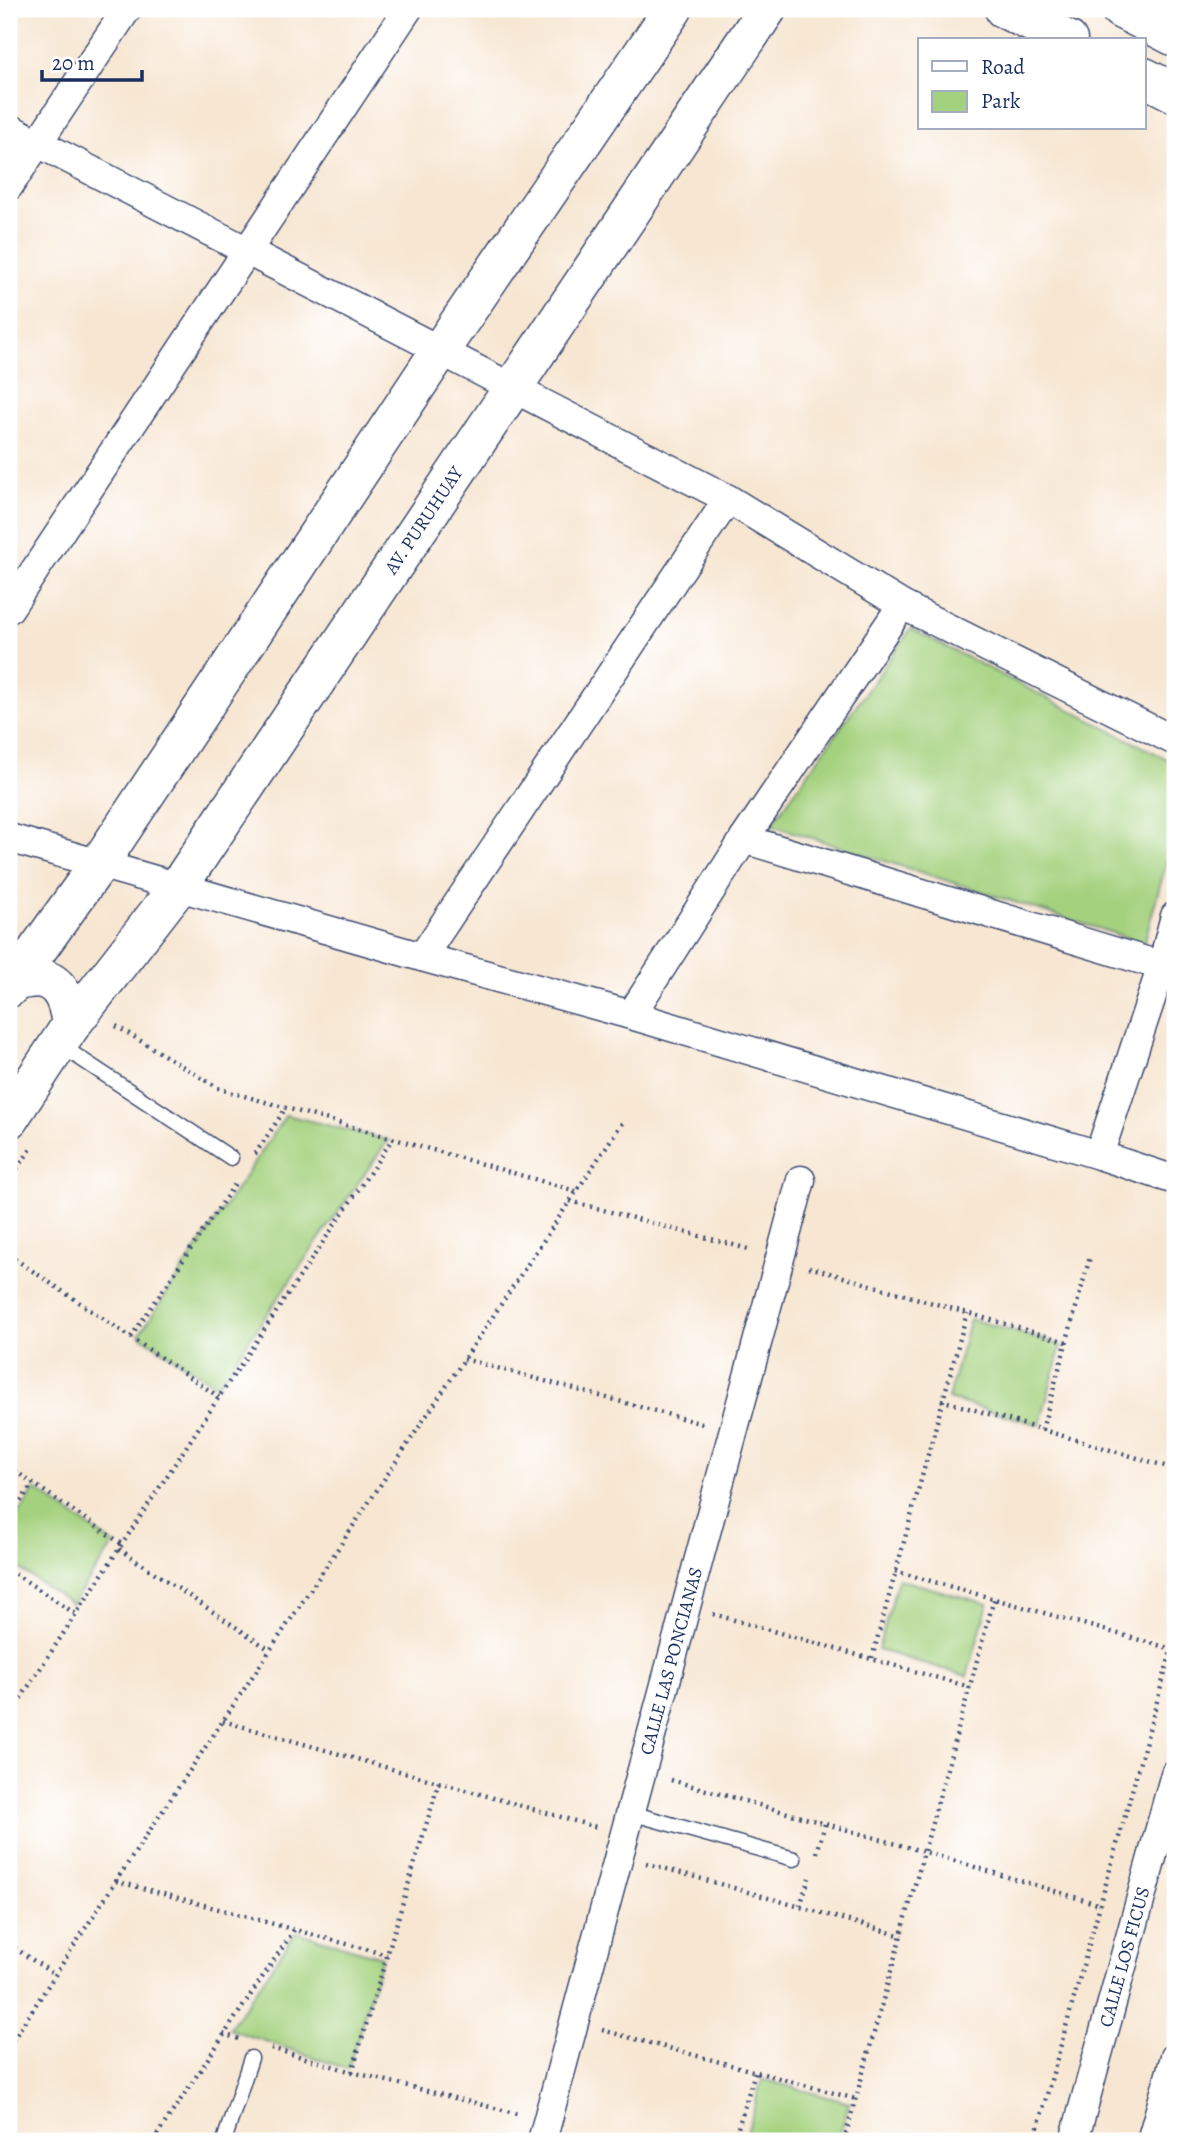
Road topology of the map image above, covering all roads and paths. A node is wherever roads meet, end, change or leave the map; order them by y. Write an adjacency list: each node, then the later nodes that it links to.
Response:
1 (127, 9): 12 (street)
2 (408, 9): 14 (street)
3 (673, 9): 15 (main road)
4 (767, 9): 16 (main road, AV. PURUHUAY)
5 (1003, 9): 8 (main road)
6 (1120, 9): 7 (main road)
7 (1175, 37)
8 (1064, 38)
9 (1146, 78): 10 (main road)
10 (1175, 93)
11 (9, 128): 12 (street)
12 (38, 143): 13 (street); 14 (street)
13 (9, 186)
14 (247, 251): 15 (street); 18 (street)
15 (439, 352): 16 (street); 24 (main road)
16 (513, 389): 17 (street); 25 (main road, AV. PURUHUAY)
17 (728, 499): 19 (street); 27 (street)
18 (19, 573): 20 (street)
19 (902, 605): 21 (street); 23 (street)
20 (9, 609)
21 (1175, 741)
22 (9, 838): 24 (street)
23 (744, 839): 28 (street); 30 (street)
24 (99, 864): 25 (street); 29 (main road)
25 (178, 887): 27 (street); 32 (main road, AV. PURUHUAY)
26 (1175, 916): 28 (street)
27 (422, 957): 30 (street)
28 (1162, 966): 38 (street)
29 (12, 985): 32 (main road)
30 (631, 1015): 38 (street)
31 (116, 1026): 33 (path)
32 (65, 1035): 34 (main road, AV. PURUHUAY); 39 (lane)
33 (286, 1108): 36 (path); 37 (path)
34 (9, 1119)
35 (622, 1123): 43 (path)
36 (393, 1138): 43 (path); 53 (path)
37 (255, 1154)
38 (1099, 1155): 42 (street)
39 (231, 1158)
40 (240, 1177): 50 (path)
41 (801, 1180): 77 (street, CALLE LAS PONCIANAS)
42 (1175, 1180)
43 (576, 1191): 44 (path)
44 (570, 1200): 45 (path); 52 (path)
45 (755, 1251)
46 (9, 1255): 50 (path)
47 (1090, 1258): 51 (path)
48 (801, 1264): 49 (path)
49 (967, 1313): 51 (path); 54 (path)
50 (131, 1338): 53 (path)
51 (1067, 1342): 56 (path)
52 (464, 1359): 55 (path); 69 (path)
53 (219, 1397): 61 (path)
54 (941, 1400): 56 (path); 63 (path)
55 (707, 1425)
56 (1042, 1430): 58 (path)
57 (9, 1467): 59 (path)
58 (1175, 1469)
59 (33, 1483): 60 (path); 61 (path)
60 (9, 1519)
61 (120, 1546): 66 (path); 69 (path)
62 (9, 1570): 66 (path)
63 (895, 1571): 64 (path); 70 (path)
64 (994, 1599): 68 (path); 71 (path)
65 (706, 1612): 70 (path)
66 (76, 1614): 72 (path)
67 (1175, 1637): 68 (path)
68 (1172, 1649): 83 (path)
69 (270, 1650): 73 (path)
70 (872, 1658): 71 (path)
71 (970, 1687): 79 (path)
72 (9, 1716)
73 (223, 1721): 76 (path); 82 (path)
74 (1175, 1774): 106 (street, CALLE LOS FICUS)
75 (660, 1777): 79 (path)
76 (439, 1782): 78 (path); 87 (path)
77 (631, 1813): 80 (lane); 102 (street, CALLE LAS PONCIANAS)
78 (597, 1827)
79 (925, 1852): 83 (path); 85 (path)
80 (794, 1859)
81 (639, 1861): 85 (path)
82 (116, 1881): 84 (path); 88 (path)
83 (1101, 1905): 105 (path)
84 (294, 1930): 87 (path); 90 (path)
85 (902, 1936): 98 (path)
86 (9, 1944): 88 (path)
87 (387, 1955): 96 (path)
88 (55, 1975): 93 (path)
89 (594, 2028): 97 (path)
90 (223, 2034): 91 (path); 100 (path)
91 (249, 2042)
92 (262, 2045): 96 (path)
93 (9, 2046)
94 (1175, 2057): 107 (street)
95 (251, 2058): 101 (lane)
96 (352, 2071): 99 (path)
97 (755, 2072): 98 (path); 103 (path)
98 (856, 2099): 104 (path)
99 (518, 2114)
100 (153, 2141)
101 (223, 2141)
102 (542, 2141)
103 (734, 2141)
104 (844, 2141)
105 (1034, 2141)
106 (1074, 2141)
107 (1151, 2141)

